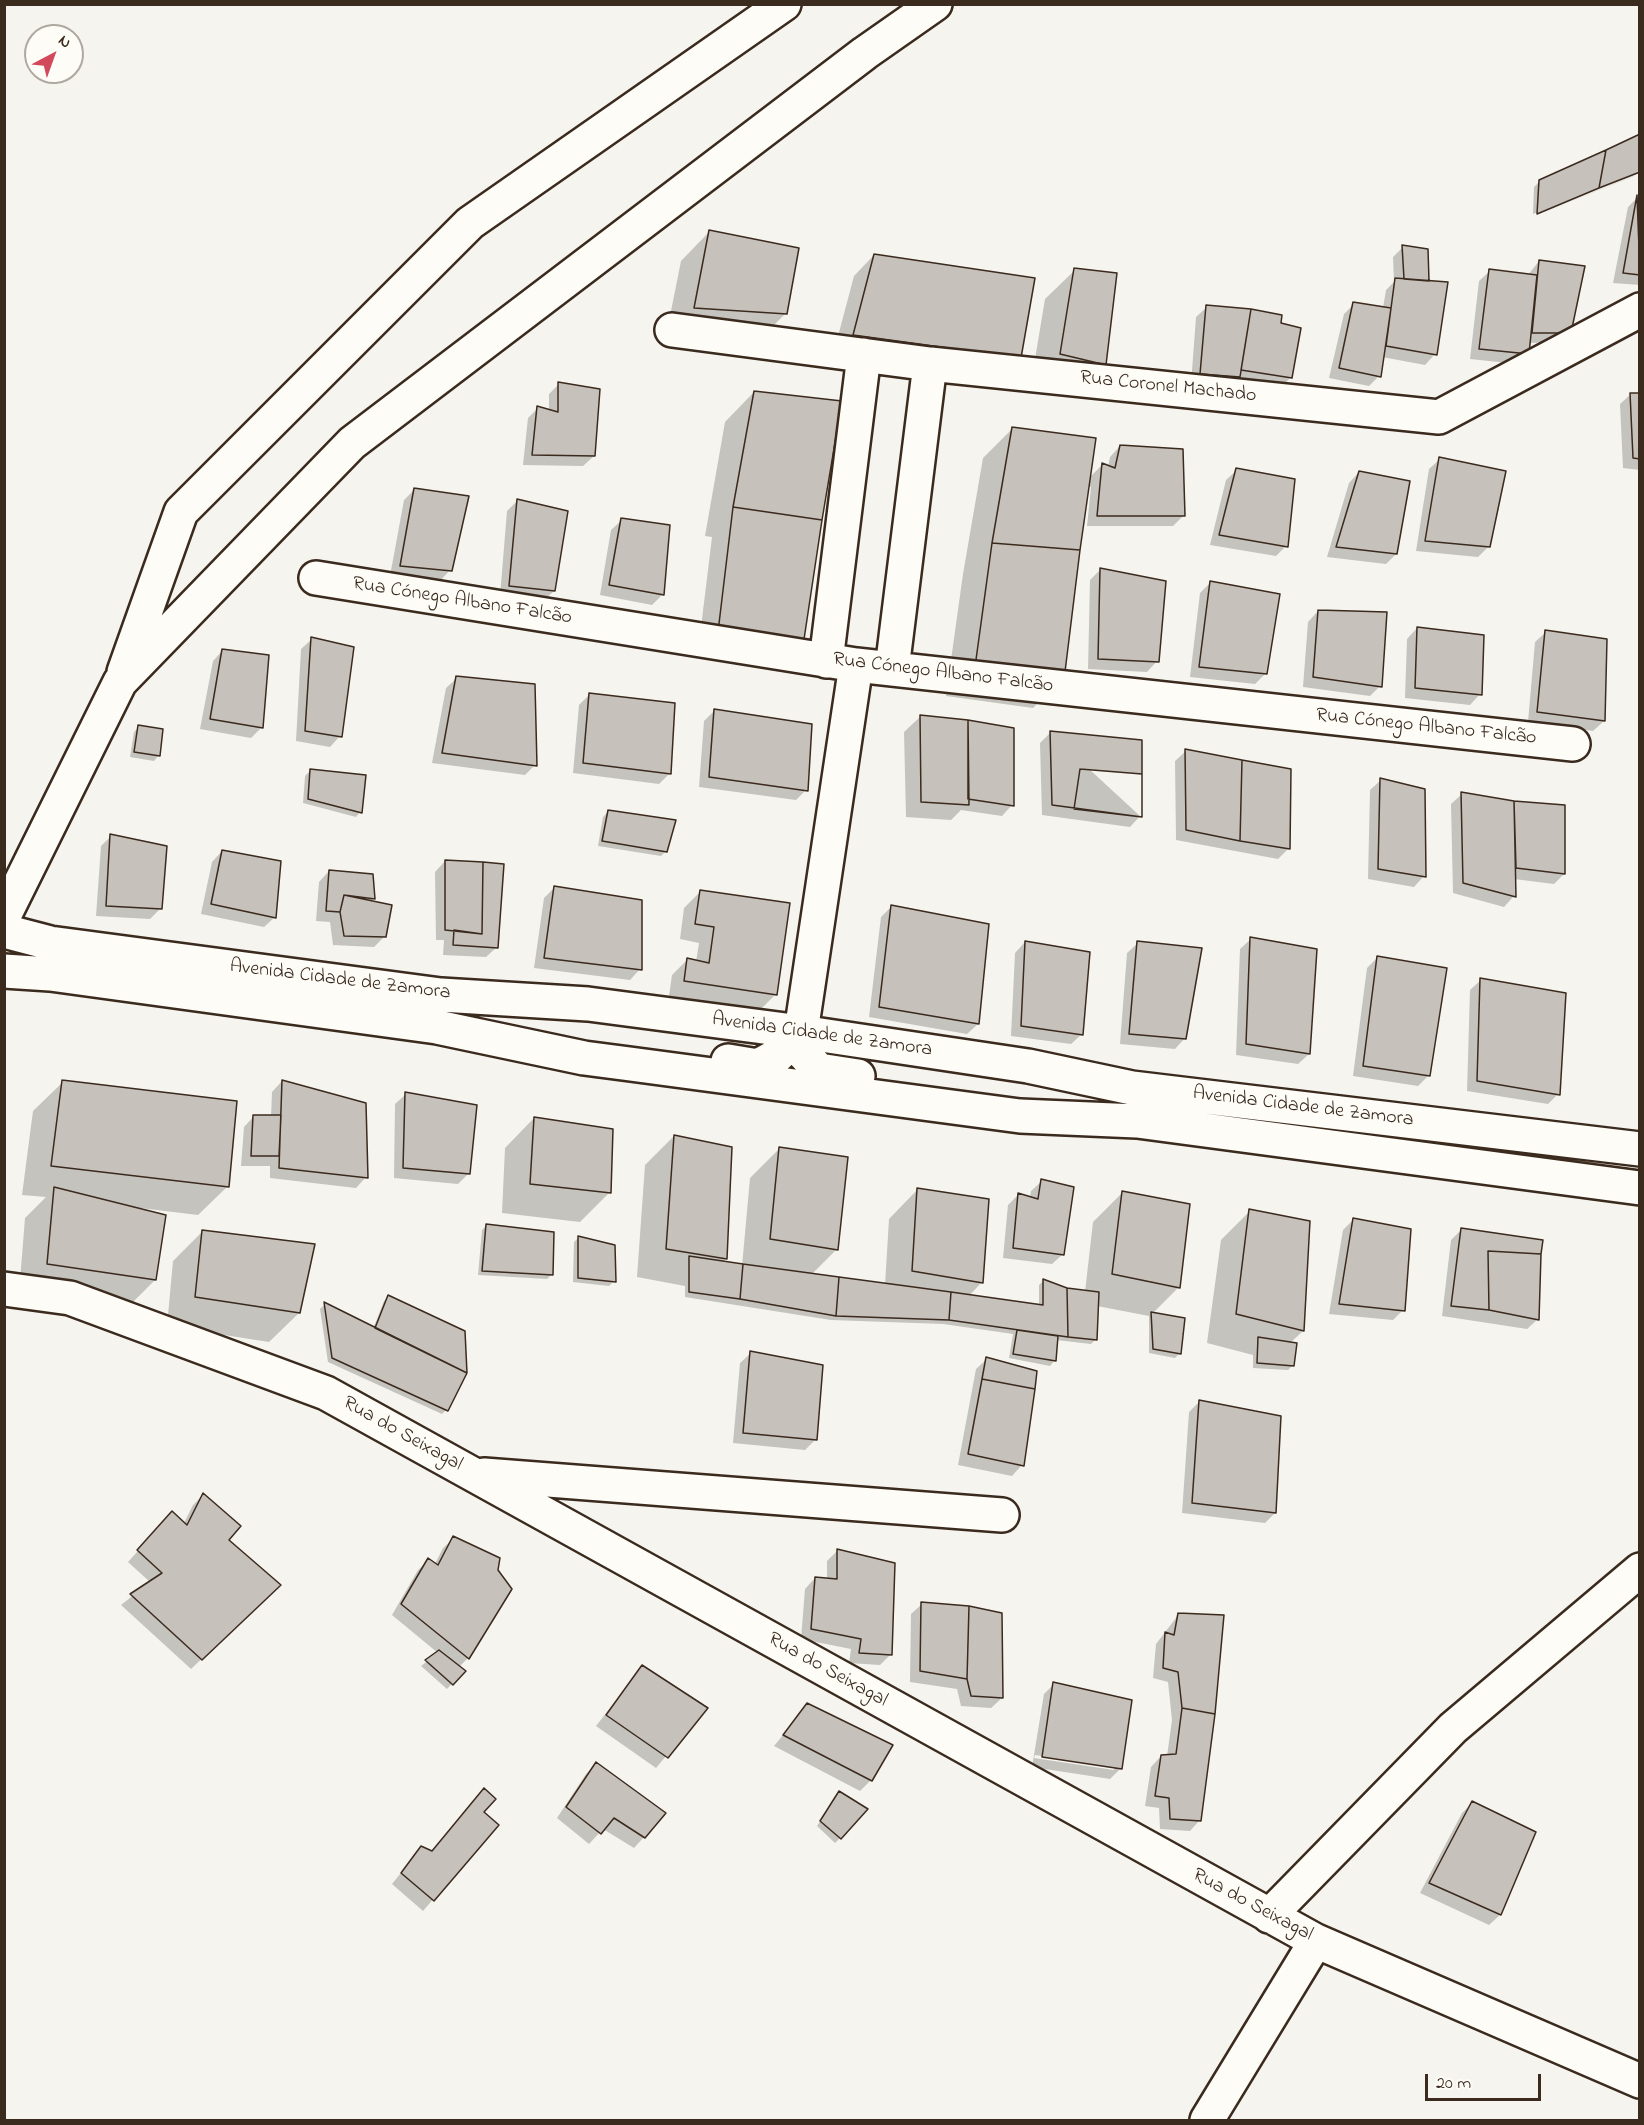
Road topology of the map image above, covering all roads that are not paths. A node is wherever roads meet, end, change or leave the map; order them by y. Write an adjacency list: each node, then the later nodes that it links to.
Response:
1 (784, 4): 10 (street)
2 (935, 4): 10 (street)
3 (1640, 310): 6 (street, Rua Coronel Machado)
4 (672, 330): 5 (street, Rua Coronel Machado)
5 (864, 355): 6 (street, Rua Coronel Machado); 8 (street)
6 (930, 364): 9 (street)
7 (316, 578): 8 (street, Rua Cónego Albano Falcão)
8 (841, 663): 9 (street, Rua Cónego Albano Falcão); 15 (street)
9 (892, 669): 11 (street, Rua Cónego Albano Falcão)
10 (120, 682): 12 (street)
11 (1573, 744)
12 (4, 916)
13 (4, 932): 15 (street, Avenida Cidade de Zamora)
14 (4, 971): 16 (street, Avenida Cidade de Zamora)
15 (801, 1032): 16 (street); 17 (street); 18 (street, Avenida Cidade de Zamora)
16 (630, 1064): 17 (street, Avenida Cidade de Zamora)
17 (955, 1107): 19 (street, Avenida Cidade de Zamora)
18 (1640, 1149)
19 (1640, 1188)
20 (4, 1289): 21 (street, Rua do Seixagal)
21 (474, 1474): 22 (street); 24 (street, Rua do Seixagal)
22 (1002, 1515)
23 (1640, 1570): 24 (street)
24 (1269, 1916): 25 (street, Rua do Seixagal)
25 (1316, 1941): 26 (street, Rua do Seixagal); 27 (street)
26 (1640, 2081)
27 (1208, 2121)

